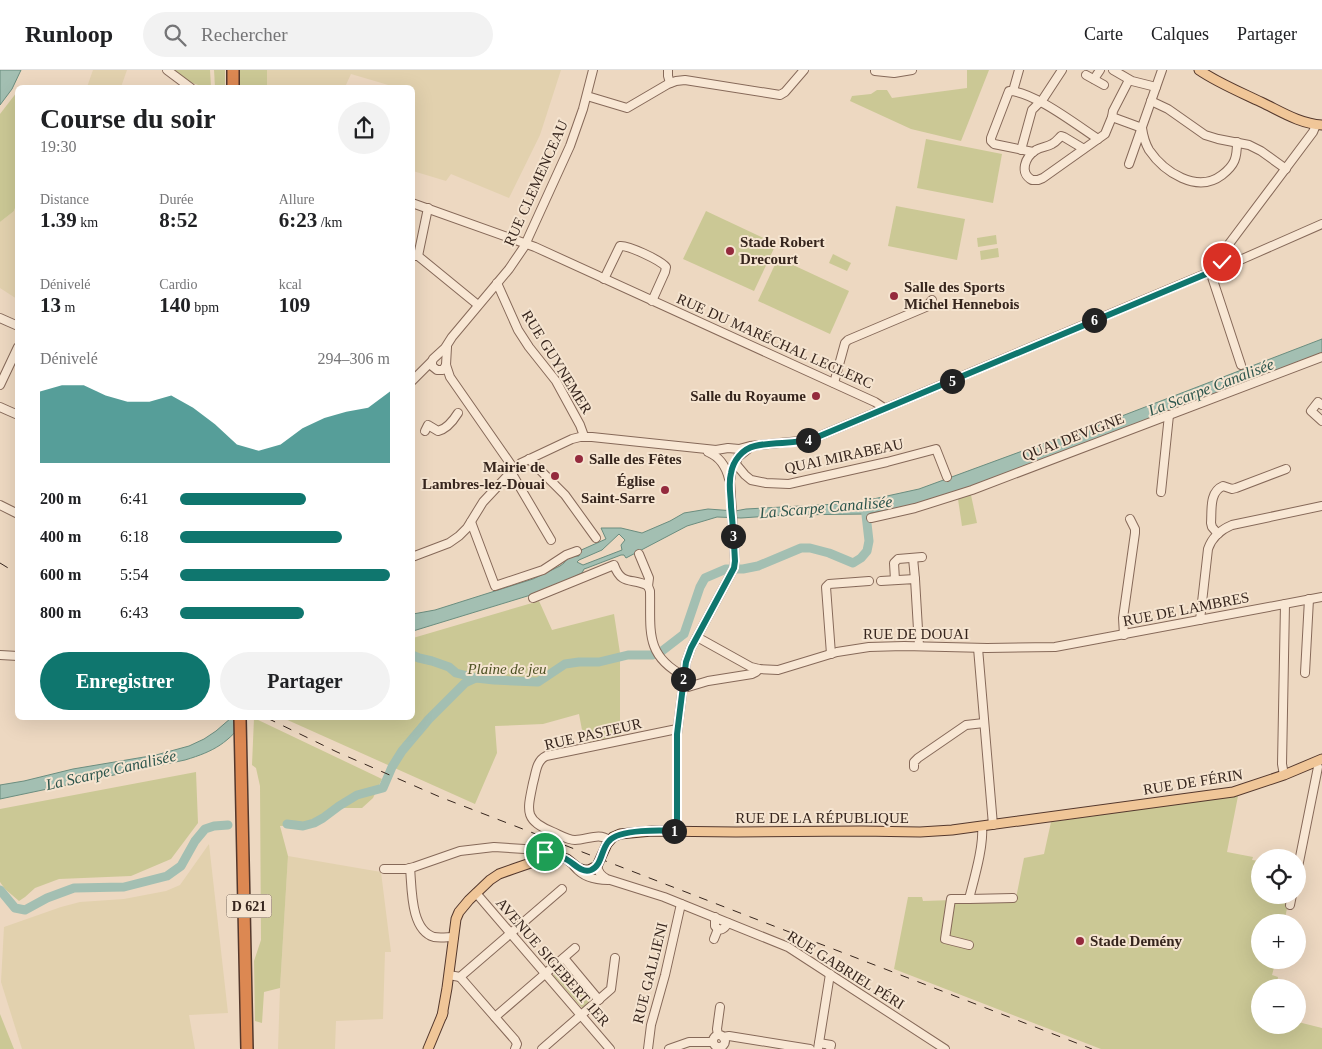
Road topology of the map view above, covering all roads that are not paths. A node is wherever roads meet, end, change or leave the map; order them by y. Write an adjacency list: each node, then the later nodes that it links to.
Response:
1 (167, 70): 19 (street)
2 (229, 70): 20 (highway)
3 (233, 70): 21 (highway)
4 (593, 70): 25 (street, RUE CLEMENCEAU)
5 (668, 70): 18 (street)
6 (804, 70): 18 (street)
7 (912, 70): 14 (street)
8 (1019, 70): 24 (street)
9 (1062, 70): 27 (street)
10 (1100, 70): 16 (street)
11 (1113, 70): 17 (street)
12 (1162, 70): 23 (street)
13 (1199, 70): 30 (main road)
14 (876, 71)
15 (1086, 75): 16 (street)
16 (1094, 79): 22 (street)
17 (1129, 80): 23 (street); 28 (street)
18 (670, 83): 25 (street)
19 (187, 85)
20 (231, 85)
21 (231, 85)
22 (1104, 86)
23 (1156, 87): 26 (street)
24 (1013, 91): 27 (street); 34 (street)
25 (587, 96): 41 (street, RUE CLEMENCEAU)
26 (1151, 101): 29 (street); 32 (street)
27 (1042, 102): 31 (street); 34 (street)
28 (1112, 117): 29 (street); 31 (street)
29 (1142, 128): 32 (street); 36 (street)
30 (1319, 128): 37 (street)
31 (1098, 139): 33 (street)
32 (1237, 142): 37 (street)
33 (1084, 149): 35 (street); 35 (street)
34 (1021, 150): 35 (street)
35 (1033, 152)
36 (1129, 164)
37 (1286, 169): 44 (street)
38 (415, 204): 39 (street, RUE DU MARÉCHAL LECLERC)
39 (428, 208): 41 (street, RUE DU MARÉCHAL LECLERC); 42 (street)
40 (1322, 224): 44 (street)
41 (526, 243): 43 (street, RUE CLEMENCEAU); 45 (street, RUE DU MARÉCHAL LECLERC)
42 (415, 256): 51 (street)
43 (511, 266): 46 (street, RUE CLEMENCEAU); 48 (street)
44 (1217, 266): 59 (street); 69 (street)
45 (604, 278): 50 (street, RUE DU MARÉCHAL LECLERC); 50 (street, RUE DU MARÉCHAL LECLERC)
46 (497, 283): 47 (street, RUE CLEMENCEAU); 48 (street, RUE GUYNEMER)
47 (489, 293): 48 (street); 51 (street, RUE CLEMENCEAU)
48 (504, 296): 74 (street, RUE GUYNEMER)
49 (932, 300): 64 (street)
50 (652, 301): 64 (street, RUE DU MARÉCHAL LECLERC)
51 (478, 305): 54 (street, RUE CLEMENCEAU)
52 (0, 318): 53 (street)
53 (15, 325)
54 (447, 345): 56 (street, RUE CLEMENCEAU); 58 (street)
55 (1322, 357): 71 (street, QUAI DEVIGNE)
56 (434, 359): 58 (street); 60 (street); 61 (street, RUE CLEMENCEAU)
57 (15, 360): 65 (street)
58 (446, 363): 60 (street); 63 (street)
59 (1241, 365)
60 (437, 370): 62 (street); 63 (street)
61 (415, 379)
62 (415, 379)
63 (452, 382): 66 (street)
64 (834, 383): 69 (street, RUE DU MARÉCHAL LECLERC)
65 (0, 385)
66 (469, 405): 73 (street); 82 (street)
67 (1322, 405): 72 (street)
68 (0, 407): 70 (street)
69 (884, 408): 75 (street)
70 (15, 414)
71 (1169, 415): 85 (street); 89 (street, QUAI DEVIGNE)
72 (1322, 421)
73 (425, 431)
74 (584, 436): 76 (street); 78 (street)
75 (754, 446): 77 (street); 79 (street)
76 (701, 449): 77 (street); 80 (street)
77 (728, 449): 79 (street); 80 (street)
78 (528, 459): 82 (street); 93 (street)
79 (736, 461): 80 (street); 83 (street, QUAI MIRABEAU); 84 (street)
80 (722, 462): 84 (street)
81 (1286, 469): 92 (street)
82 (512, 471): 91 (street); 94 (street)
83 (948, 477)
84 (730, 480): 111 (street)
85 (1161, 492)
86 (0, 505): 88 (street)
87 (1322, 506): 92 (street)
88 (15, 512)
89 (871, 518)
90 (1130, 519): 110 (street)
91 (471, 522): 95 (street); 97 (street)
92 (1218, 534): 109 (street)
93 (596, 538)
94 (551, 540)
95 (577, 551)
96 (639, 554): 104 (street)
97 (415, 556)
98 (913, 558): 99 (street); 100 (street); 101 (street)
99 (922, 558)
100 (914, 579): 101 (street); 112 (street)
101 (895, 580): 103 (street)
102 (869, 581): 115 (street)
103 (881, 581)
104 (648, 586): 106 (street); 120 (street)
105 (1322, 597): 107 (street, RUE DE LAMBRES)
106 (533, 598)
107 (1309, 599): 108 (street, RUE DE LAMBRES); 119 (street)
108 (1285, 604): 109 (street, RUE DE LAMBRES); 129 (street)
109 (1200, 620): 110 (street, RUE DE LAMBRES)
110 (1124, 635): 113 (street, RUE DE LAMBRES)
111 (697, 638): 118 (street, RUE DE DOUAI); 120 (street)
112 (919, 646): 114 (street, RUE DE DOUAI); 115 (street, RUE DE DOUAI)
113 (1055, 647): 114 (street, RUE DE DOUAI)
114 (978, 648): 124 (street)
115 (830, 654): 118 (street, RUE DE DOUAI)
116 (0, 655): 117 (street)
117 (15, 656)
118 (759, 669): 121 (street)
119 (1305, 673)
120 (684, 676): 121 (street)
121 (682, 686): 125 (street)
122 (240, 720): 127 (highway, D 621)
123 (246, 720): 127 (highway, D 621)
124 (984, 723): 128 (street); 131 (street)
125 (677, 730): 133 (street); 134 (street, RUE PASTEUR)
126 (1319, 760): 129 (main road, RUE DE FÉRIN); 135 (street)
127 (244, 763): 171 (highway, D 621); 172 (highway, D 621)
128 (914, 766)
129 (1284, 775): 130 (main road, RUE DE FÉRIN)
130 (1064, 815): 131 (main road, RUE DE LA RÉPUBLIQUE)
131 (993, 825): 132 (main road, RUE DE LA RÉPUBLIQUE)
132 (982, 826): 133 (main road, RUE DE LA RÉPUBLIQUE); 145 (street)
133 (677, 831): 134 (main road, RUE DE LA RÉPUBLIQUE)
134 (609, 840): 138 (main road)
135 (1302, 849)
136 (548, 857): 137 (main road); 139 (street); 143 (main road)
137 (567, 859): 138 (main road); 141 (street)
138 (597, 866): 141 (street)
139 (410, 868): 140 (street); 151 (street)
140 (384, 869)
141 (614, 881): 146 (street, RUE GABRIEL PÉRI)
142 (562, 889): 150 (street)
143 (476, 893): 150 (street, AVENUE SIGEBERT 1ER); 151 (main road)
144 (1013, 898): 145 (street)
145 (969, 899): 153 (street)
146 (681, 904): 147 (street, RUE GABRIEL PÉRI); 168 (street, RUE GALLIENI)
147 (715, 917): 148 (street, RUE GABRIEL PÉRI); 149 (street)
148 (728, 922): 149 (street); 158 (street, RUE GABRIEL PÉRI)
149 (718, 929): 152 (street)
150 (511, 934): 157 (street, AVENUE SIGEBERT 1ER); 159 (street)
151 (454, 937): 159 (main road)
152 (714, 939)
153 (969, 945)
154 (575, 948): 155 (street)
155 (564, 958): 157 (street); 160 (street, AVENUE SIGEBERT 1ER)
156 (615, 958): 160 (street)
157 (545, 974): 162 (street, AVENUE SIGEBERT 1ER); 163 (street)
158 (830, 974): 165 (street, RUE GABRIEL PÉRI); 166 (street)
159 (454, 976): 163 (street); 173 (main road)
160 (599, 1000): 162 (street)
161 (720, 1007): 164 (street)
162 (581, 1015): 174 (street); 175 (street, AVENUE SIGEBERT 1ER)
163 (495, 1017): 167 (street)
164 (718, 1038): 169 (street); 176 (street); 177 (street)
165 (930, 1039): 170 (street); 179 (street, RUE GABRIEL PÉRI)
166 (818, 1046): 178 (street)
167 (516, 1047)
168 (650, 1047)
169 (722, 1047)
170 (928, 1048)
171 (247, 1049)
172 (252, 1049)
173 (428, 1049)
174 (542, 1049)
175 (610, 1049)
176 (669, 1049)
177 (810, 1049)
178 (830, 1049)
179 (945, 1049)

